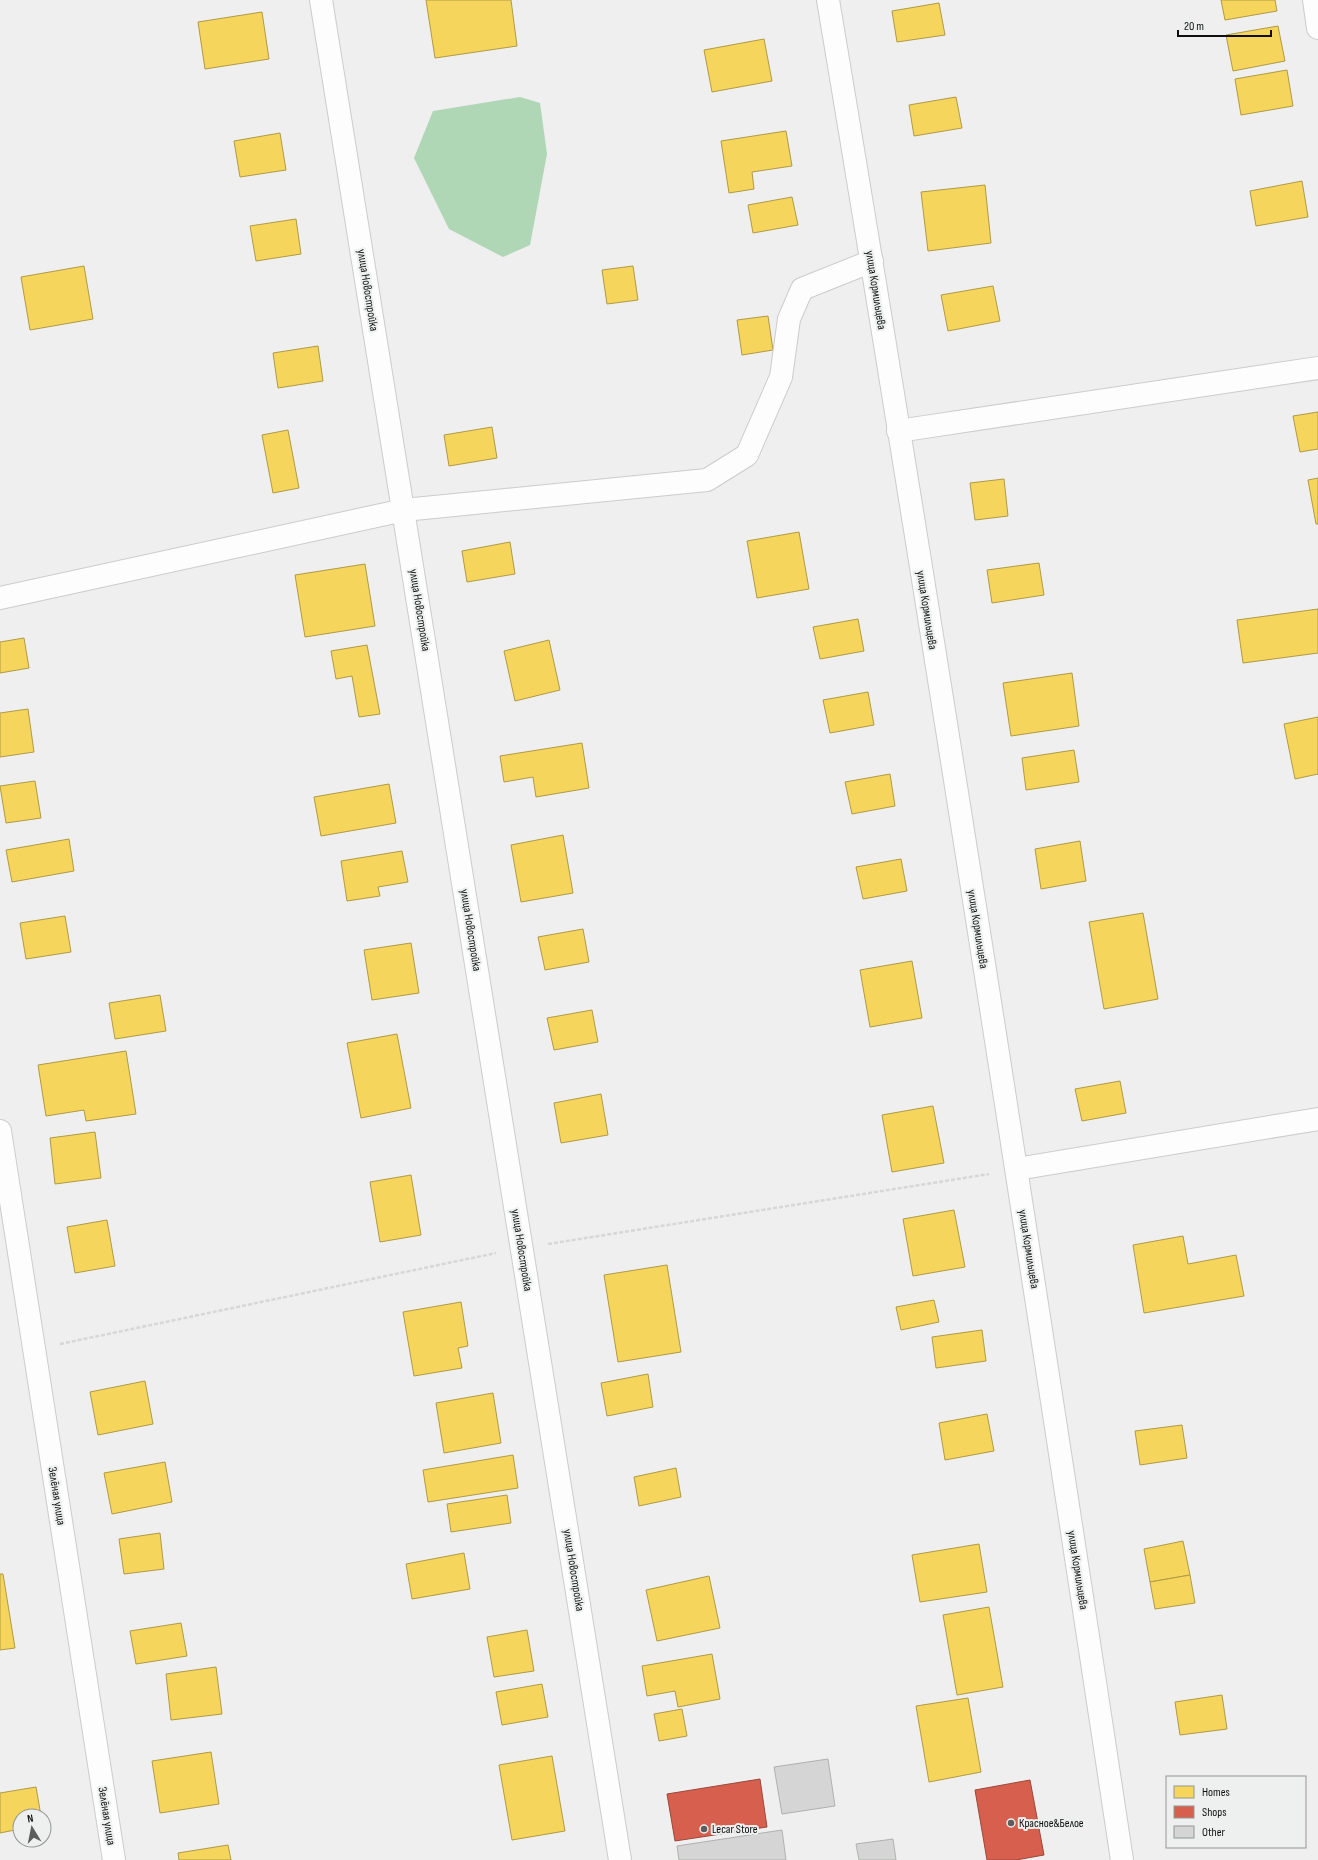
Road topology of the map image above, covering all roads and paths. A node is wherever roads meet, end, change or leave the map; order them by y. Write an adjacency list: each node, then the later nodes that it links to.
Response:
1 (321, 0): 8 (street, улица Новостройка)
2 (828, 0): 5 (street, улица Кормильцева)
3 (1314, 0): 4 (street)
4 (1318, 28)
5 (872, 261): 7 (street, улица Кормильцева); 8 (street)
6 (1318, 368): 7 (street)
7 (898, 431): 12 (street, улица Кормильцева)
8 (404, 510): 9 (street); 14 (street, улица Новостройка)
9 (0, 598)
10 (1318, 1119): 12 (street)
11 (0, 1131): 13 (street, Зелёная улица)
12 (1017, 1169): 15 (street, улица Кормильцева)
13 (114, 1860)
14 (620, 1860)
15 (1122, 1860)

